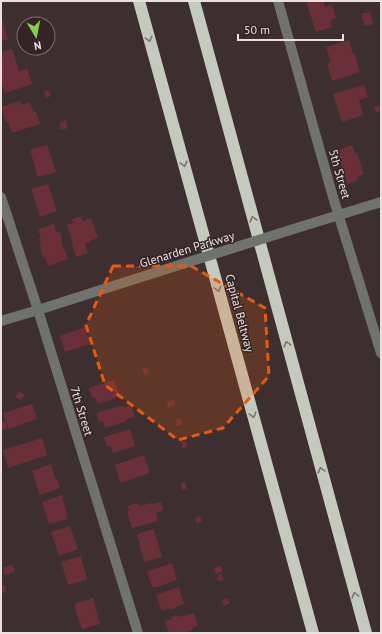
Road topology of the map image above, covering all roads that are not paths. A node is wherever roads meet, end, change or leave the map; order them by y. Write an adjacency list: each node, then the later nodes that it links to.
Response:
1 (139, 1): 11 (highway, Capital Beltway, one-way to 11)
2 (194, 1): 12 (highway, one-way to 2)
3 (278, 1): 6 (street, 5th Street)
4 (1, 197): 7 (street, 7th Street)
5 (381, 202): 6 (street, Glenarden Parkway)
6 (338, 215): 7 (street, Glenarden Parkway, bridge); 9 (street, 5th Street)
7 (38, 310): 8 (street, Glenarden Parkway); 10 (street, 7th Street)
8 (1, 321)
9 (381, 353)
10 (138, 633)
11 (313, 633)
12 (366, 633)

